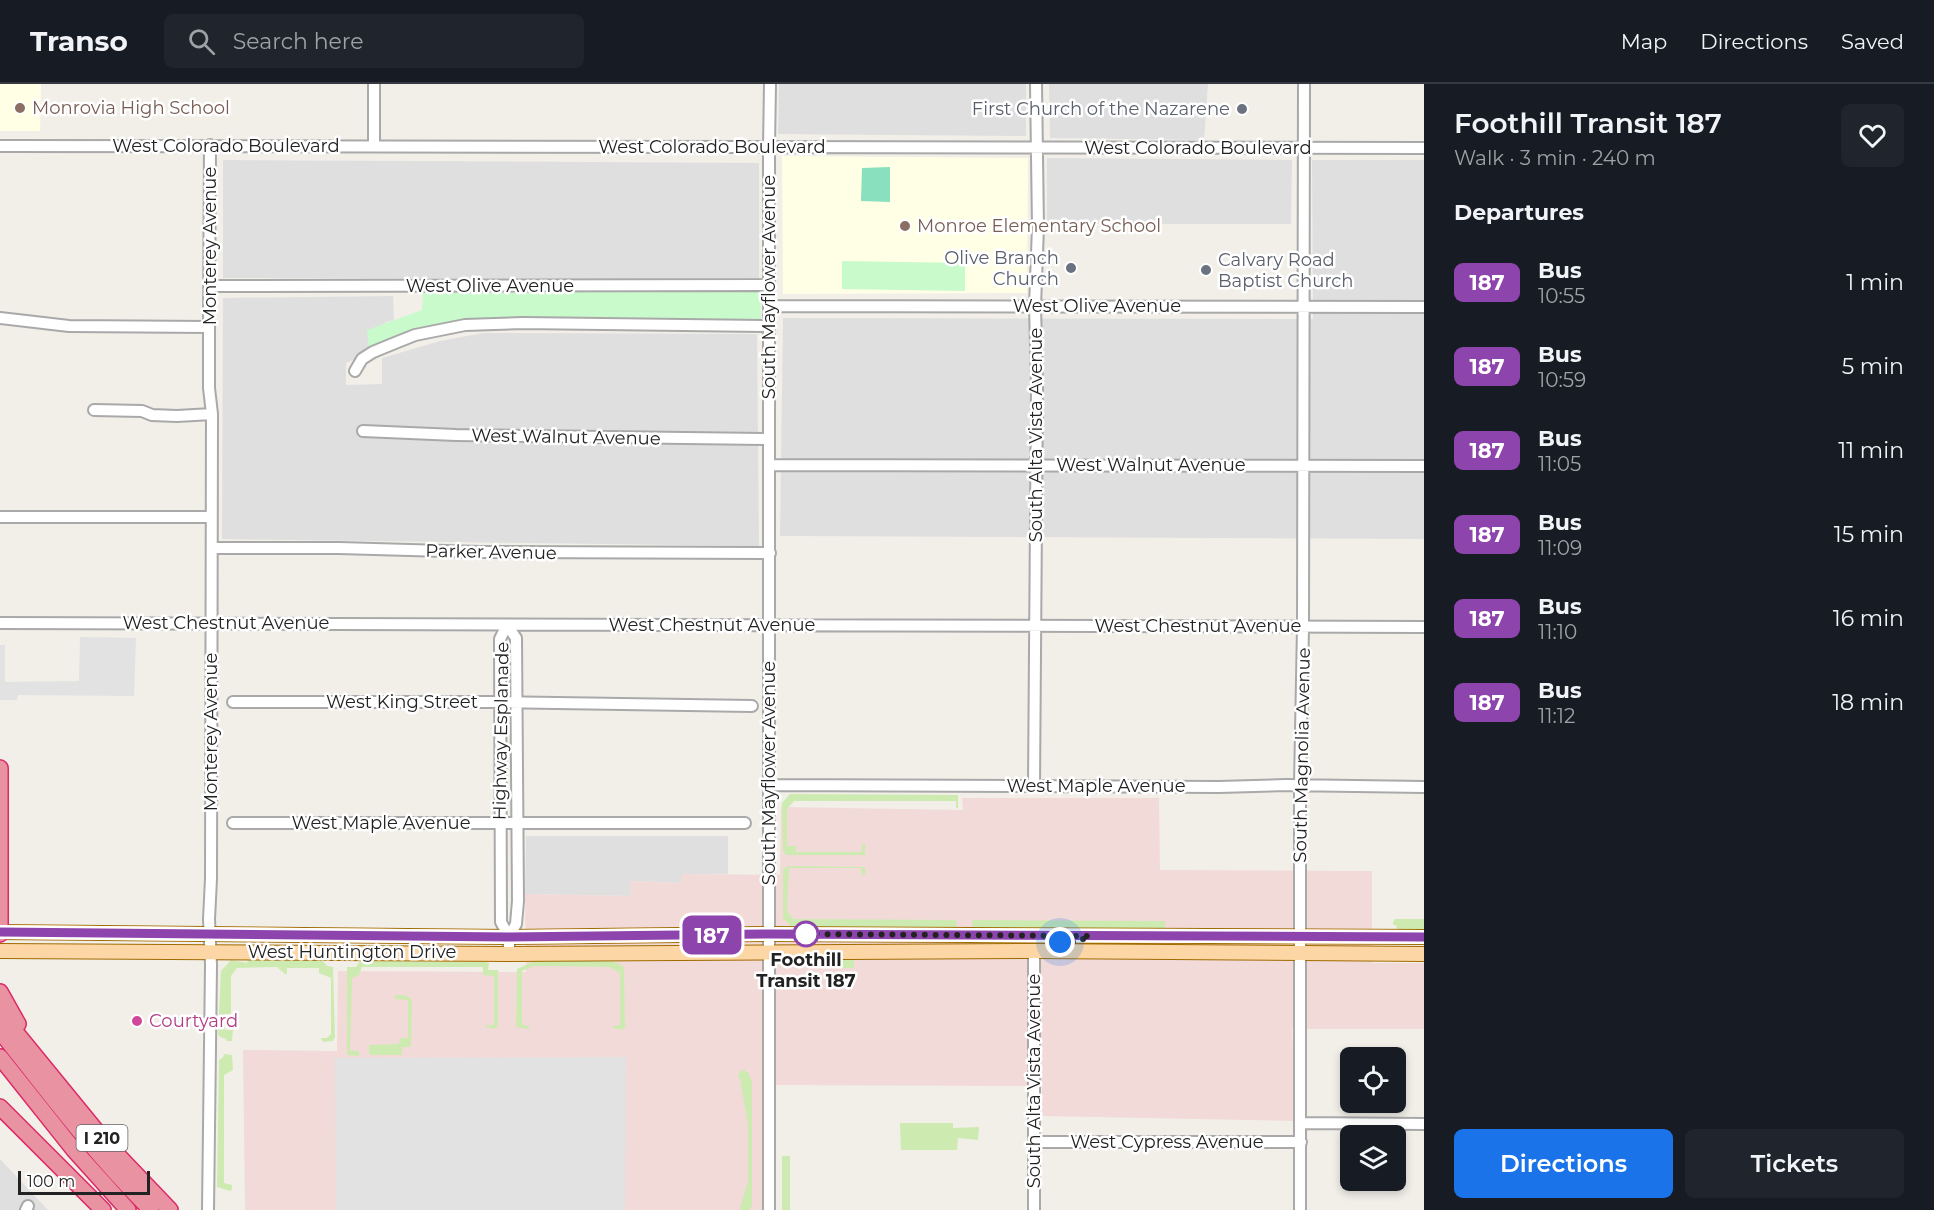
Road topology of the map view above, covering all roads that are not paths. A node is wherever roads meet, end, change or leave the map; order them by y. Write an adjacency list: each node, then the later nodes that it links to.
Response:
1 (374, 84): 7 (street)
2 (770, 84): 8 (street, South Mayflower Avenue)
3 (1036, 84): 9 (street, South Alta Vista Avenue)
4 (1304, 84): 10 (street, South Magnolia Avenue)
5 (210, 145): 6 (street, West Colorado Boulevard); 7 (street, West Colorado Boulevard); 13 (street, Monterey Avenue)
6 (0, 146)
7 (374, 146): 8 (street, West Colorado Boulevard)
8 (769, 147): 9 (street, West Colorado Boulevard); 12 (street, South Mayflower Avenue)
9 (1036, 147): 10 (street, West Colorado Boulevard); 15 (street, South Alta Vista Avenue)
10 (1304, 148): 11 (street, West Colorado Boulevard); 16 (street, South Magnolia Avenue)
11 (1424, 148)
12 (769, 285): 13 (street, West Olive Avenue); 14 (street, South Mayflower Avenue)
13 (210, 286): 20 (street, Monterey Avenue)
14 (770, 306): 15 (street, West Olive Avenue); 19 (street, South Mayflower Avenue)
15 (1035, 306): 16 (street, West Olive Avenue); 27 (street, South Alta Vista Avenue)
16 (1304, 307): 17 (street, West Olive Avenue); 28 (street, South Magnolia Avenue)
17 (1424, 307)
18 (0, 318): 20 (street)
19 (770, 326): 21 (street, West Olive Avenue); 25 (street, South Mayflower Avenue)
20 (209, 327): 23 (street, Monterey Avenue)
21 (355, 371)
22 (94, 410): 23 (street)
23 (212, 414): 31 (street, Monterey Avenue)
24 (363, 431): 25 (street, West Walnut Avenue)
25 (770, 439): 26 (street, South Mayflower Avenue)
26 (769, 465): 27 (street, West Walnut Avenue); 33 (street, South Mayflower Avenue)
27 (1036, 465): 28 (street, West Walnut Avenue); 38 (street, South Alta Vista Avenue)
28 (1304, 466): 29 (street, West Walnut Avenue); 39 (street, South Magnolia Avenue)
29 (1424, 466)
30 (0, 517): 31 (street)
31 (211, 517): 32 (street, Monterey Avenue)
32 (212, 548): 33 (street, Parker Avenue); 35 (street, Monterey Avenue)
33 (770, 553): 37 (street, South Mayflower Avenue)
34 (0, 623): 35 (street, West Chestnut Avenue)
35 (210, 623): 36 (street, West Chestnut Avenue); 55 (street, Monterey Avenue)
36 (507, 625): 37 (street, West Chestnut Avenue); 42 (street, Highway Esplanade); 43 (street, Highway Esplanade)
37 (769, 626): 38 (street, West Chestnut Avenue); 47 (street, South Mayflower Avenue)
38 (1035, 626): 39 (street, West Chestnut Avenue); 48 (street, South Alta Vista Avenue)
39 (1304, 627): 40 (street, West Chestnut Avenue); 46 (street, South Magnolia Avenue)
40 (1424, 627)
41 (233, 702): 42 (street, West King Street)
42 (500, 702): 43 (street, West King Street); 50 (street, Highway Esplanade)
43 (517, 702): 44 (street, West King Street); 51 (street, Highway Esplanade)
44 (752, 706)
45 (0, 768): 54 (highway)
46 (1300, 785): 48 (street, West Maple Avenue); 49 (street, West Maple Avenue); 60 (street, South Magnolia Avenue)
47 (768, 786): 48 (street, West Maple Avenue); 56 (street, South Mayflower Avenue)
48 (1034, 786)
49 (1424, 787)
50 (499, 822): 51 (street, West Maple Avenue); 52 (street, West Maple Avenue); 59 (street, Highway Esplanade)
51 (517, 822): 53 (street, West Maple Avenue); 59 (street, Highway Esplanade)
52 (233, 823)
53 (745, 823)
54 (0, 933): 55 (main road, West Huntington Drive)
55 (209, 934): 59 (main road, West Huntington Drive); 63 (street, Monterey Avenue)
56 (770, 934): 57 (main road, West Huntington Drive); 59 (main road, West Huntington Drive); 64 (street, South Mayflower Avenue)
57 (991, 936): 58 (main road, West Huntington Drive); 65 (main road)
58 (1090, 936): 60 (main road, West Huntington Drive); 66 (main road)
59 (509, 937): 67 (street, Highway Esplanade)
60 (1301, 937): 61 (main road, West Huntington Drive); 68 (street, South Magnolia Avenue)
61 (1424, 937)
62 (0, 951): 63 (main road, West Huntington Drive)
63 (211, 951): 67 (main road, West Huntington Drive); 88 (street, Monterey Avenue)
64 (769, 951): 65 (main road, West Huntington Drive); 67 (main road, West Huntington Drive); 89 (street, South Mayflower Avenue)
65 (934, 951): 66 (main road, West Huntington Drive)
66 (1034, 951): 68 (main road, West Huntington Drive); 81 (street, South Alta Vista Avenue)
67 (508, 954)
68 (1301, 954): 69 (main road, West Huntington Drive); 79 (street, South Magnolia Avenue)
69 (1424, 954)
70 (0, 992): 75 (highway)
71 (0, 1013): 75 (highway, I 210)
72 (0, 1031): 86 (highway)
73 (0, 1044): 85 (highway)
74 (0, 1057): 77 (highway, I 210)
75 (39, 1061): 87 (highway, I 210)
76 (0, 1062): 77 (highway)
77 (18, 1081): 84 (highway, I 210)
78 (0, 1107): 83 (highway)
79 (1301, 1123): 80 (street); 82 (street, South Magnolia Avenue)
80 (1424, 1124)
81 (1034, 1142): 82 (street, West Cypress Avenue); 90 (street, South Alta Vista Avenue)
82 (1301, 1142): 91 (street, South Magnolia Avenue)
83 (102, 1210)
84 (128, 1210)
85 (140, 1210)
86 (151, 1210)
87 (170, 1210)
88 (208, 1210)
89 (769, 1210)
90 (1034, 1210)
91 (1300, 1210)

